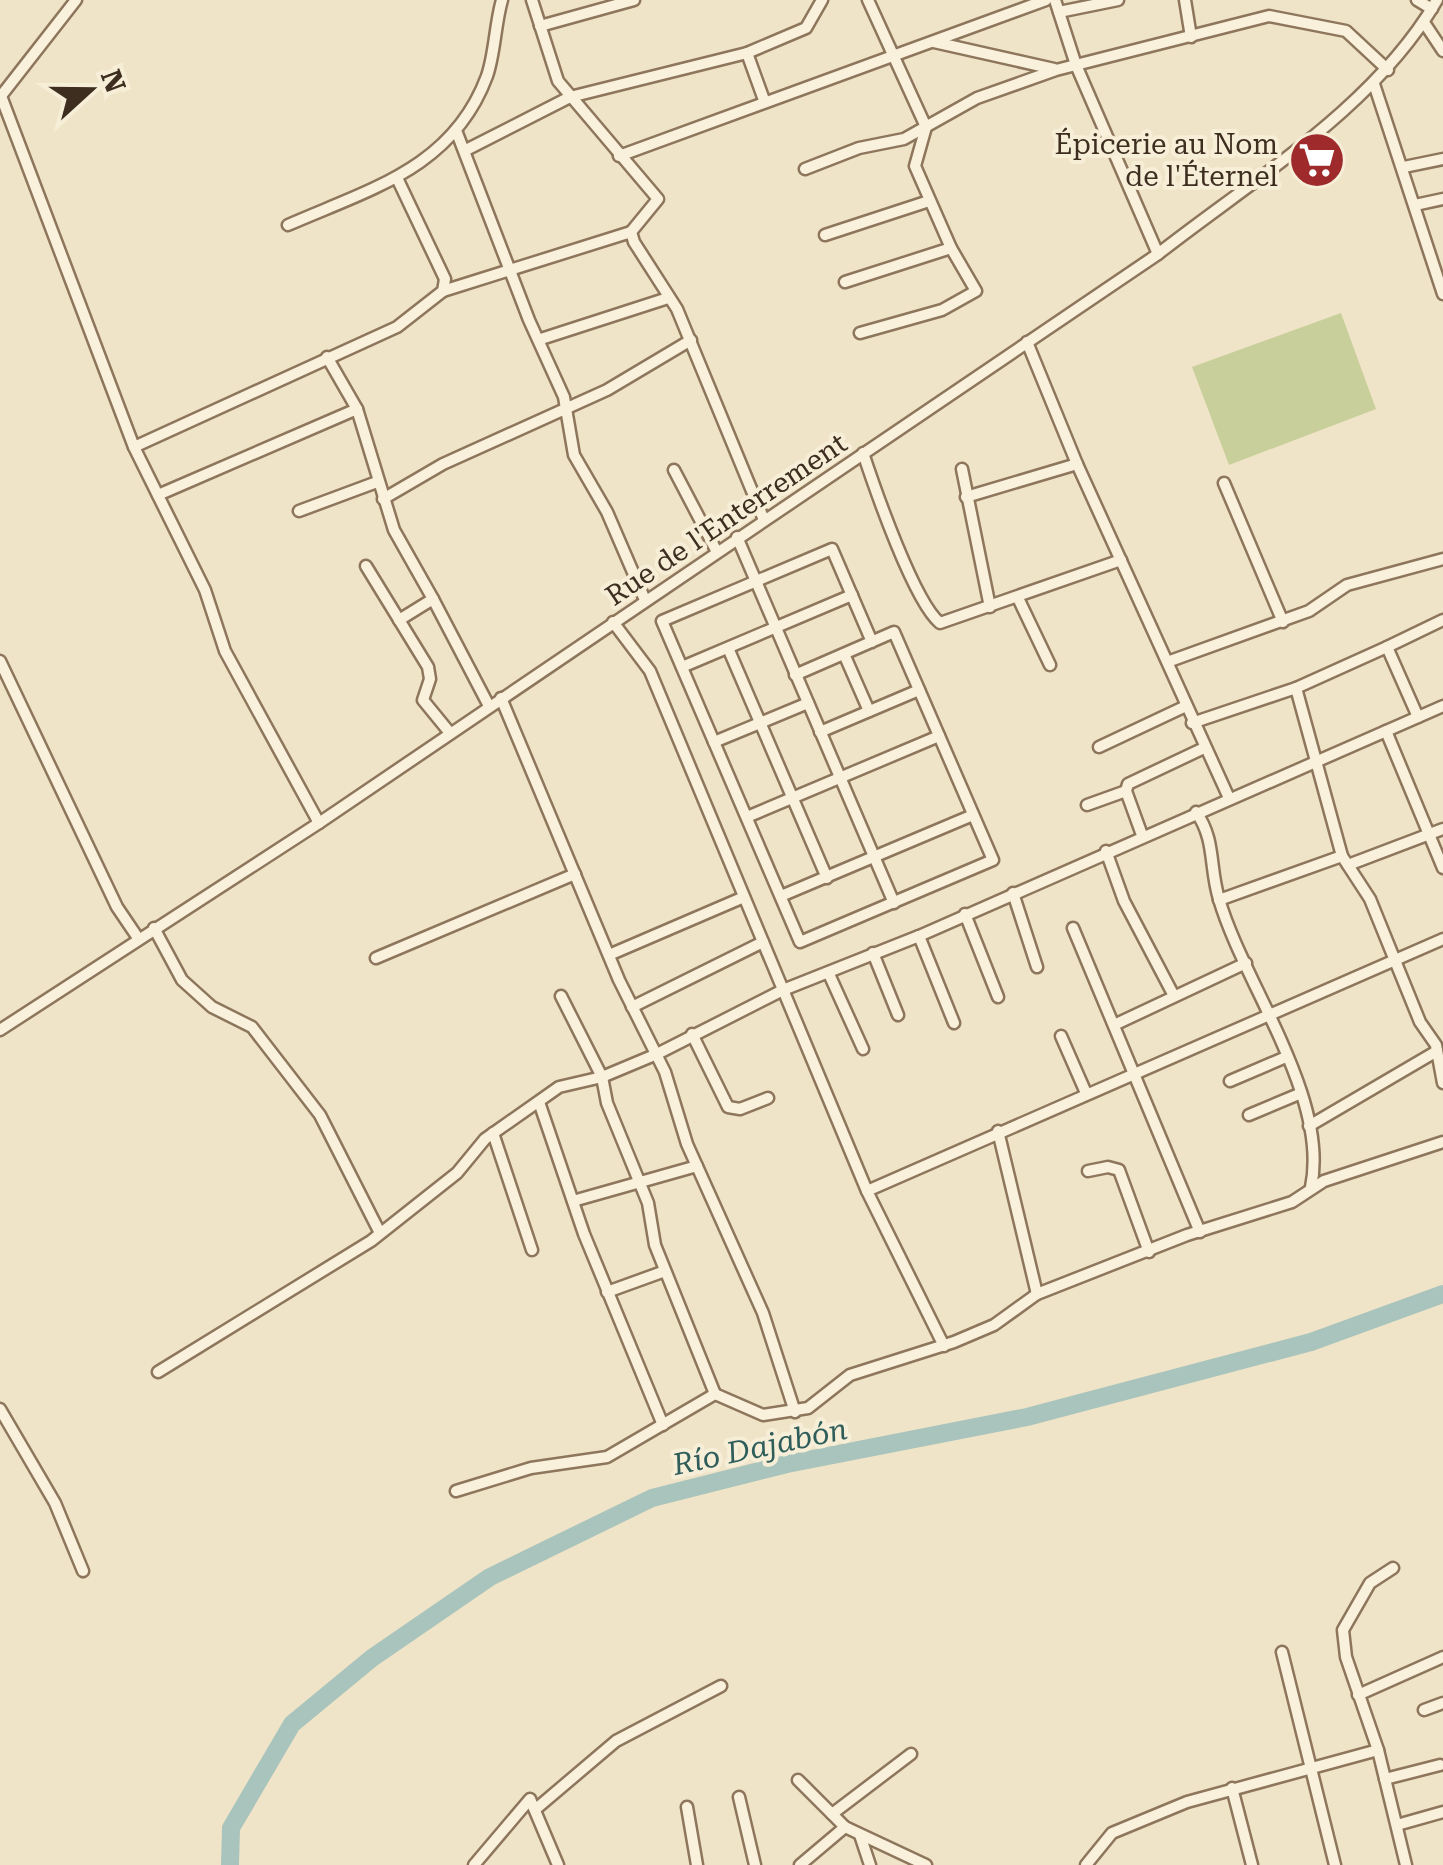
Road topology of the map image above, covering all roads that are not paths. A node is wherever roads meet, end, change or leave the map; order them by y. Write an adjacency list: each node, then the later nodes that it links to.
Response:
1 (76, 0): 57 (street)
2 (502, 0): 29 (street)
3 (532, 0): 16 (street)
4 (634, 0): 16 (street)
5 (822, 0): 20 (street)
6 (868, 0): 21 (street)
7 (1046, 0): 18 (street)
8 (1118, 0): 13 (street)
9 (1186, 0): 17 (street)
10 (1281, 0): 14 (street)
11 (1417, 0): 12 (street)
12 (1435, 4): 15 (street, Rue de l'Enterrement)
13 (1057, 6): 22 (street)
14 (1278, 16): 17 (street); 24 (street)
15 (1425, 24): 19 (street); 24 (street, Rue de l'Enterrement)
16 (540, 26): 26 (street)
17 (1191, 37): 22 (street)
18 (933, 41): 21 (street); 23 (street)
19 (1443, 51)
20 (747, 52): 26 (street); 27 (street)
21 (894, 56): 27 (street); 28 (street)
22 (1076, 65): 23 (street); 43 (street)
23 (1056, 70): 28 (street)
24 (1388, 70): 25 (street, Rue de l'Enterrement)
25 (1374, 84): 33 (street); 43 (street, Rue de l'Enterrement)
26 (570, 97): 30 (street); 31 (street)
27 (764, 100): 31 (street)
28 (926, 127): 34 (street); 37 (street)
29 (458, 133): 30 (street); 35 (street)
30 (466, 150): 45 (street)
31 (620, 156): 40 (street)
32 (1443, 159): 33 (street)
33 (1404, 167): 38 (street)
34 (805, 169)
35 (397, 178): 39 (street); 47 (street)
36 (1443, 199): 38 (street)
37 (929, 201): 41 (street); 42 (street)
38 (1415, 205): 44 (street)
39 (288, 225)
40 (632, 232): 45 (street); 49 (street)
41 (825, 234)
42 (951, 248): 46 (street); 50 (street)
43 (1158, 254): 53 (street, Rue de l'Enterrement)
44 (1438, 261): 48 (street)
45 (510, 270): 47 (street); 51 (street)
46 (846, 282)
47 (443, 291): 54 (street)
48 (1443, 294)
49 (668, 298): 51 (street); 52 (street)
50 (860, 333)
51 (541, 339): 56 (street)
52 (691, 340): 56 (street); 68 (street)
53 (1027, 342): 58 (street, Rue de l'Enterrement); 59 (street)
54 (326, 357): 55 (street); 57 (street)
55 (357, 409): 62 (street); 64 (street)
56 (567, 411): 66 (street); 78 (street)
57 (134, 447): 64 (street)
58 (863, 453): 68 (street, Rue de l'Enterrement); 79 (street)
59 (1077, 464): 65 (street); 72 (street)
60 (962, 469): 65 (street)
61 (674, 470): 70 (street)
62 (377, 482): 66 (street); 67 (street)
63 (1224, 483): 83 (street)
64 (158, 495): 121 (street)
65 (966, 497): 79 (street)
66 (383, 499): 77 (street)
67 (299, 512)
68 (764, 520): 69 (street, Rue de l'Enterrement)
69 (737, 538): 70 (street, Rue de l'Enterrement); 74 (street)
70 (717, 552): 78 (street, Rue de l'Enterrement)
71 (1443, 558): 83 (street)
72 (1120, 560): 76 (street); 90 (street)
73 (366, 566): 80 (street)
74 (755, 582): 75 (street); 84 (street); 92 (street)
75 (852, 595): 84 (street); 85 (street)
76 (1018, 598): 79 (street); 91 (street)
77 (433, 599): 80 (street); 98 (street)
78 (645, 600): 82 (street, Rue de l'Enterrement)
79 (990, 607)
80 (399, 620): 107 (street)
81 (1443, 620): 86 (street)
82 (613, 622): 96 (street, Rue de l'Enterrement); 133 (street)
83 (1284, 622): 90 (street)
84 (775, 628): 87 (street); 93 (street)
85 (872, 642): 88 (street); 95 (street)
86 (1387, 647): 94 (street); 102 (street)
87 (728, 648): 92 (street); 104 (street)
88 (844, 654): 93 (street); 101 (street)
89 (0, 661): 140 (street)
90 (1170, 661): 99 (street)
91 (1050, 665)
92 (682, 667): 109 (street)
93 (795, 675): 97 (street)
94 (1296, 688): 103 (street); 112 (street)
95 (919, 690): 101 (street); 108 (street)
96 (501, 698): 98 (street, Rue de l'Enterrement); 129 (street)
97 (808, 703): 104 (street); 106 (street)
98 (489, 706): 107 (street, Rue de l'Enterrement)
99 (1186, 706): 103 (street); 110 (street)
100 (1443, 706): 102 (street)
101 (869, 711): 106 (street)
102 (1418, 717): 105 (street)
103 (1192, 723): 111 (street)
104 (761, 724): 109 (street); 116 (street)
105 (1386, 731): 112 (street); 123 (street)
106 (820, 732): 113 (street)
107 (450, 733): 121 (street, Rue de l'Enterrement)
108 (939, 736): 113 (street); 119 (street)
109 (714, 742): 120 (street)
110 (1099, 747)
111 (1204, 748): 114 (street); 115 (street)
112 (1316, 764): 115 (street); 127 (street)
113 (840, 779): 116 (street); 126 (street)
114 (1126, 791): 117 (street); 124 (street)
115 (1228, 798): 118 (street)
116 (793, 799): 120 (street); 130 (street)
117 (1087, 805)
118 (1196, 812): 124 (street); 134 (street)
119 (973, 814): 126 (street); 135 (street)
120 (747, 818): 132 (street)
121 (319, 823): 137 (street, Rue de l'Enterrement)
122 (1443, 829): 123 (street)
123 (1429, 834): 127 (street); 128 (street)
124 (1142, 835): 125 (street)
125 (1106, 850): 131 (street); 152 (street)
126 (874, 858): 130 (street); 135 (street)
127 (1345, 860): 134 (street); 146 (street)
128 (1443, 868)
129 (575, 874): 144 (street); 145 (street)
130 (827, 878): 132 (street)
131 (1013, 893): 136 (street); 148 (street)
132 (780, 896): 135 (street)
133 (744, 897): 142 (street); 144 (street)
134 (1219, 900): 147 (street)
135 (894, 903)
136 (965, 914): 139 (street); 153 (street)
137 (154, 928): 140 (street, Rue de l'Enterrement); 186 (street)
138 (1072, 928): 158 (street)
139 (919, 936): 143 (street); 157 (street)
140 (138, 938): 159 (street, Rue de l'Enterrement)
141 (1443, 940): 146 (street)
142 (763, 942): 150 (street); 154 (street)
143 (872, 953): 149 (street); 156 (street)
144 (609, 955): 154 (street)
145 (376, 958)
146 (1396, 962): 155 (street); 163 (street)
147 (1246, 963): 152 (street); 155 (street)
148 (1037, 968)
149 (828, 974): 150 (street); 162 (street)
150 (783, 990): 160 (street); 183 (street)
151 (561, 996): 167 (street)
152 (1174, 996): 158 (street)
153 (998, 997)
154 (632, 1007): 164 (street)
155 (1270, 1012): 165 (street); 166 (street)
156 (898, 1015)
157 (954, 1023)
158 (1114, 1025): 166 (street)
159 (0, 1030)
160 (692, 1034): 164 (street); 172 (street)
161 (1061, 1036): 170 (street)
162 (863, 1049)
163 (1437, 1051): 169 (street); 175 (street)
164 (657, 1054): 167 (street); 179 (street)
165 (1286, 1057): 168 (street); 171 (street)
166 (1136, 1072): 170 (street); 185 (street)
167 (602, 1077): 173 (street); 181 (street)
168 (1230, 1081)
169 (1443, 1083)
170 (1086, 1094): 176 (street)
171 (1298, 1094): 174 (street); 175 (street)
172 (768, 1098)
173 (539, 1102): 177 (street); 184 (street)
174 (1248, 1115)
175 (1309, 1126): 182 (street)
176 (998, 1131): 183 (street); 191 (street)
177 (493, 1133): 186 (street); 187 (street)
178 (1443, 1142): 182 (street)
179 (697, 1166): 181 (street); 196 (street)
180 (1088, 1171): 188 (street)
181 (640, 1183): 184 (street); 189 (street)
182 (1311, 1187): 185 (street)
183 (867, 1191): 192 (street)
184 (573, 1201): 190 (street)
185 (1200, 1232): 188 (street)
186 (380, 1233): 193 (street)
187 (532, 1250)
188 (1149, 1252): 191 (street)
189 (665, 1271): 190 (street); 194 (street)
190 (607, 1292): 197 (street)
191 (1038, 1294): 192 (street)
192 (944, 1346): 196 (street)
193 (158, 1372)
194 (714, 1394): 196 (street); 197 (street)
195 (0, 1408): 200 (street)
196 (796, 1412)
197 (663, 1425): 198 (street)
198 (456, 1491)
199 (1393, 1568): 204 (street)
200 (83, 1571)
201 (1282, 1652): 210 (street)
202 (1443, 1657): 204 (street)
203 (721, 1686): 216 (street)
204 (1358, 1695): 207 (street)
205 (1443, 1703): 206 (street)
206 (1424, 1710)
207 (1378, 1750): 210 (street); 211 (street)
208 (911, 1754): 218 (street)
209 (1440, 1765): 211 (street)
210 (1311, 1766): 213 (street); 231 (street)
211 (1385, 1779): 219 (street)
212 (798, 1780): 218 (street)
213 (1232, 1788): 229 (street); 230 (street)
214 (738, 1796): 225 (street)
215 (687, 1807): 224 (street)
216 (537, 1808): 222 (street); 223 (street)
217 (1443, 1812): 219 (street)
218 (832, 1814): 220 (street)
219 (1397, 1825): 232 (street)
220 (846, 1827): 221 (street); 226 (street)
221 (860, 1835): 227 (street); 228 (street)
222 (474, 1865)
223 (558, 1865)
224 (697, 1865)
225 (755, 1865)
226 (800, 1865)
227 (870, 1865)
228 (926, 1865)
229 (1086, 1865)
230 (1252, 1865)
231 (1335, 1865)
232 (1406, 1865)

